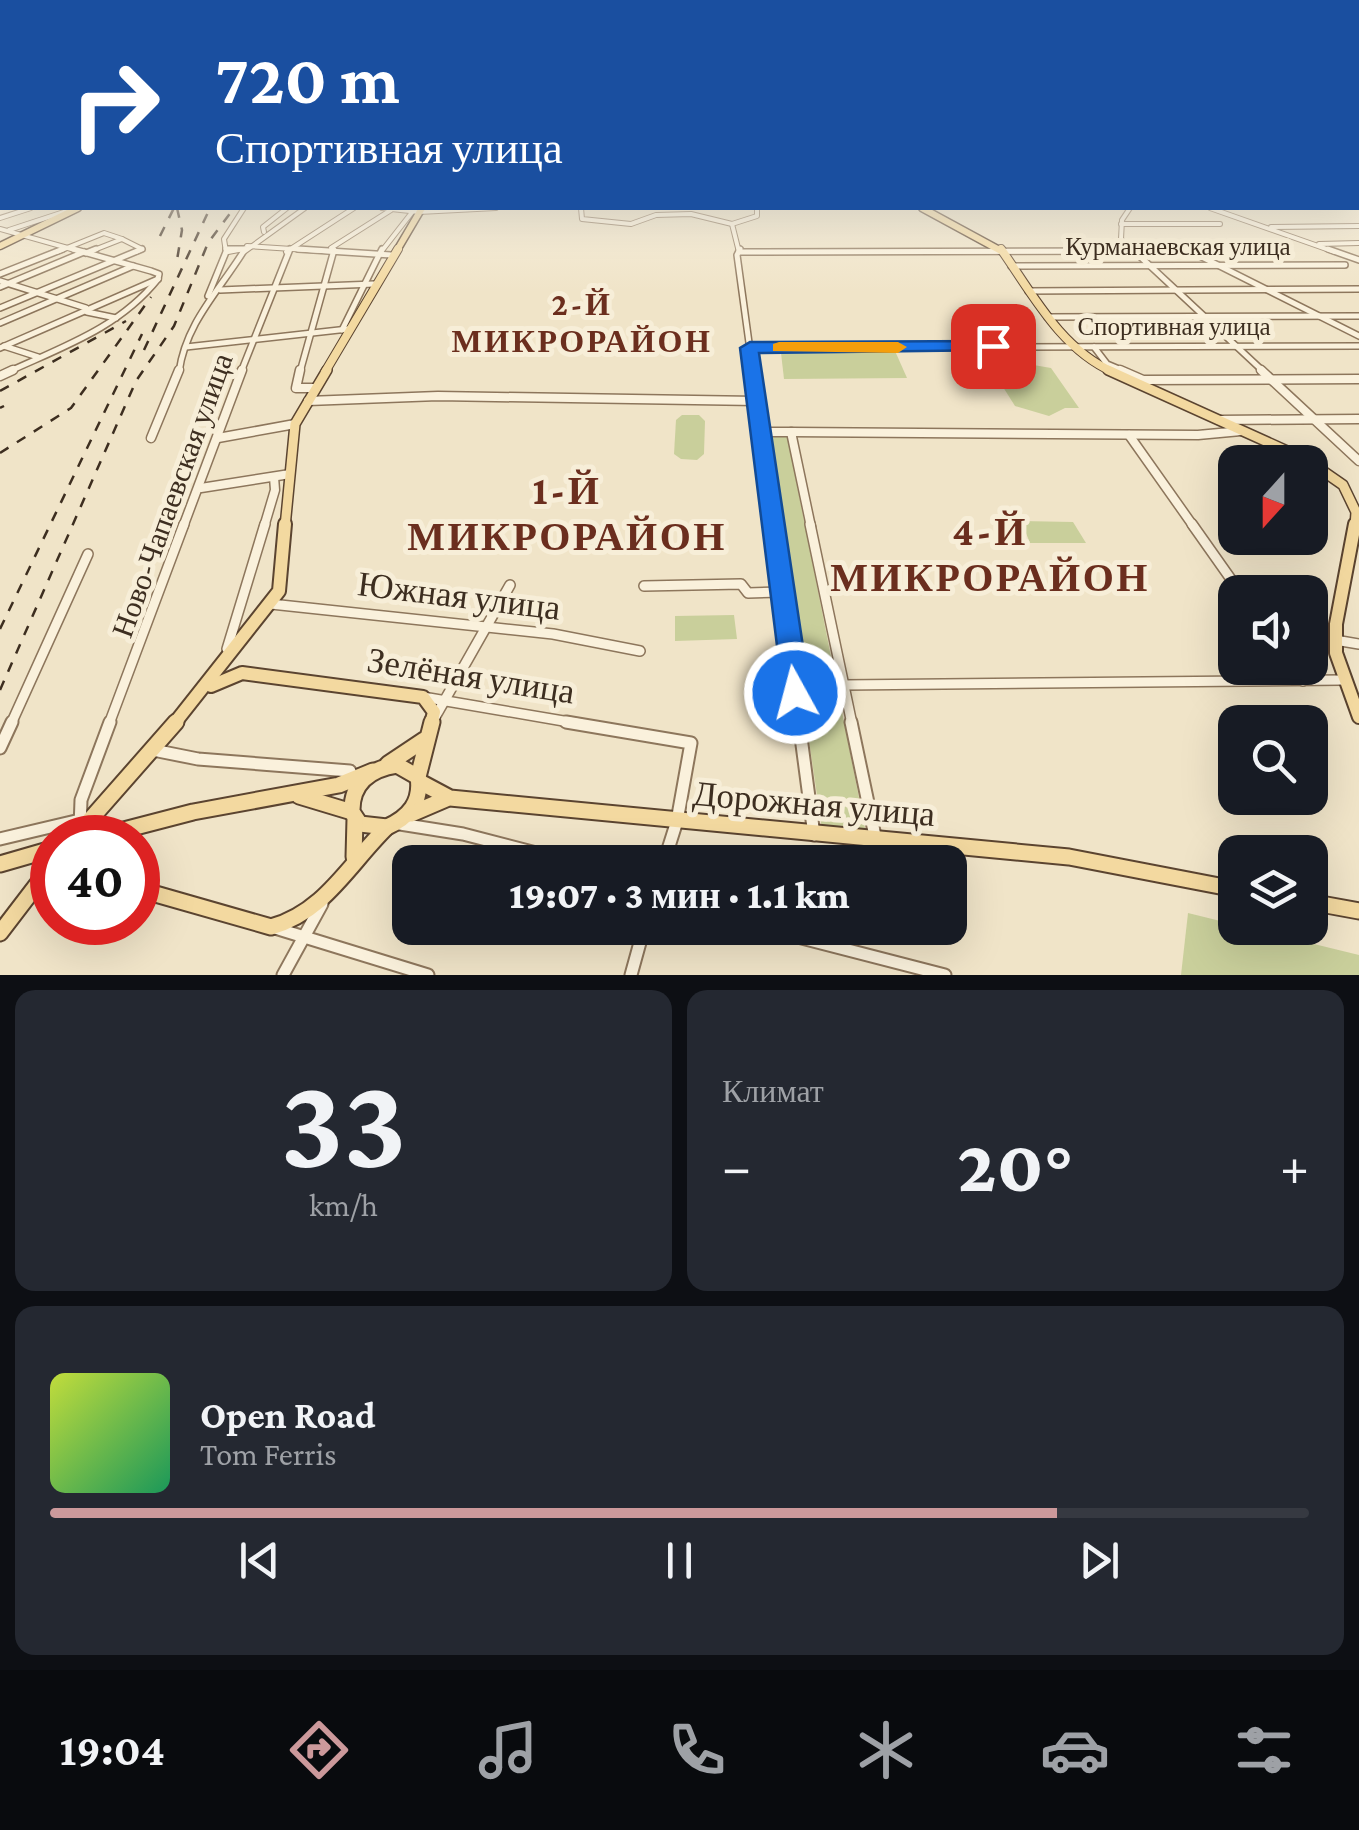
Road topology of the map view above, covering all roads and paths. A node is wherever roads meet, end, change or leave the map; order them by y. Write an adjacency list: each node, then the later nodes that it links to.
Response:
1 (25, 210): 19 (street)
2 (70, 210): 26 (street)
3 (72, 210): 28 (main road)
4 (243, 210): 42 (street)
5 (284, 210): 27 (street)
6 (302, 210): 27 (street)
7 (351, 210): 37 (street)
8 (391, 210): 39 (street)
9 (418, 210): 45 (street); 46 (main road)
10 (581, 210): 18 (street)
11 (669, 210): 18 (street); 20 (street)
12 (713, 210): 20 (street)
13 (757, 210): 21 (street)
14 (926, 210): 40 (main road)
15 (1129, 210): 22 (street)
16 (1216, 210): 24 (street)
17 (642, 211): 18 (street)
18 (656, 214)
19 (0, 218)
20 (716, 218): 21 (street)
21 (732, 224): 43 (street)
22 (1121, 224): 23 (street); 31 (street)
23 (1220, 224)
24 (1262, 226): 25 (street); 33 (street)
25 (1359, 226)
26 (2, 231): 28 (street)
27 (264, 232): 38 (street)
28 (22, 235): 35 (main road); 36 (street)
29 (122, 239): 36 (street); 44 (street); 48 (street)
30 (1276, 243): 32 (street)
31 (1126, 244): 32 (street); 41 (street)
32 (1176, 244): 53 (street)
33 (1310, 244): 34 (street); 47 (street)
34 (1359, 244)
35 (0, 246)
36 (66, 248): 44 (street); 55 (street)
37 (290, 248): 38 (street); 39 (street); 59 (street, Ново-Чапаевская улица)
38 (243, 250): 42 (street); 62 (street)
39 (332, 250): 45 (street); 58 (street)
40 (1004, 251): 41 (street); 43 (street); 51 (main road)
41 (1133, 251): 52 (street)
42 (228, 252): 66 (street)
43 (740, 252): 86 (street)
44 (85, 253): 48 (street); 56 (street)
45 (381, 254): 46 (street); 57 (street)
46 (392, 255): 57 (main road)
47 (1358, 260)
48 (115, 261): 50 (street); 65 (street)
49 (1345, 265): 53 (street, Курманаевская улица)
50 (132, 266): 54 (street); 67 (street)
51 (1012, 266): 52 (street, Курманаевская улица); 63 (main road)
52 (1150, 266): 53 (street, Курманаевская улица); 64 (street)
53 (1220, 266): 60 (street)
54 (158, 279): 69 (street); 74 (street)
55 (0, 280): 56 (street)
56 (8, 284): 65 (street)
57 (370, 284): 58 (street); 76 (main road)
58 (321, 285): 59 (street); 77 (street)
59 (269, 289): 62 (street); 79 (street, Ново-Чапаевская улица)
60 (1266, 289): 61 (street); 64 (street); 72 (street)
61 (1359, 289)
62 (220, 290): 66 (street)
63 (1028, 290): 64 (street); 70 (main road)
64 (1175, 290): 71 (street)
65 (38, 292): 67 (street); 68 (street)
66 (208, 296): 85 (street)
67 (58, 300): 69 (street); 75 (street)
68 (0, 308)
69 (85, 310): 74 (street); 80 (street)
70 (1047, 316): 71 (street); 83 (main road)
71 (1203, 316): 72 (street); 81 (street)
72 (1320, 316): 73 (street); 78 (street)
73 (1359, 316)
74 (116, 318): 87 (street)
75 (0, 323)
76 (345, 329): 77 (street); 91 (main road)
77 (311, 332): 79 (street); 91 (street)
78 (1359, 336)
79 (252, 339): 85 (street); 103 (street, Ново-Чапаевская улица)
80 (1, 346): 87 (street)
81 (1236, 346): 82 (street, Спортивная улица); 84 (street, Спортивная улица); 89 (street)
82 (1359, 346)
83 (1071, 347): 84 (street, Спортивная улица); 86 (street, Спортивная улица); 96 (main road)
84 (1094, 347): 89 (street)
85 (186, 348): 102 (street)
86 (750, 348): 93 (street)
87 (38, 357): 88 (street)
88 (0, 376)
89 (1272, 380): 90 (street); 94 (street)
90 (1359, 380)
91 (316, 388): 92 (main road)
92 (308, 401): 93 (street); 97 (main road)
93 (756, 401): 99 (street)
94 (1312, 418): 95 (street); 96 (street); 104 (street)
95 (1359, 418)
96 (1215, 420): 98 (main road)
97 (295, 424): 103 (street); 105 (main road)
98 (1241, 431): 101 (street); 108 (main road)
99 (760, 432): 100 (street); 113 (street)
100 (791, 432): 101 (street); 124 (street)
101 (1128, 435): 110 (street)
102 (151, 438)
103 (218, 438): 107 (street, Ново-Чапаевская улица)
104 (1359, 461)
105 (290, 474): 106 (street); 114 (main road)
106 (274, 477): 107 (street); 119 (street)
107 (201, 488): 138 (street, Ново-Чапаевская улица)
108 (1354, 496): 116 (main road)
109 (88, 554): 131 (street)
110 (1228, 575)
111 (510, 585): 115 (street)
112 (644, 586): 113 (street)
113 (782, 592): 145 (street)
114 (272, 604): 115 (street, Южная улица); 119 (main road)
115 (489, 626): 118 (street, Южная улица); 127 (street)
116 (1335, 640): 117 (street); 122 (main road)
117 (1359, 644)
118 (640, 652)
119 (232, 655): 120 (main road); 125 (main road)
120 (242, 673): 125 (main road); 126 (main road, Зелёная улица)
121 (1328, 680): 122 (street)
122 (1342, 680): 128 (main road)
123 (1218, 682): 124 (street)
124 (844, 685): 147 (street)
125 (204, 690): 132 (main road)
126 (423, 697): 127 (street, Зелёная улица); 129 (main road)
127 (447, 700): 129 (street); 141 (street, Зелёная улица)
128 (1359, 717)
129 (432, 723): 130 (main road)
130 (424, 740): 133 (main road); 135 (main road)
131 (0, 748)
132 (153, 750): 134 (street); 139 (main road)
133 (377, 769): 135 (main road); 136 (main road); 140 (main road)
134 (350, 771)
135 (419, 779): 137 (main road); 143 (main road)
136 (288, 796): 140 (main road); 142 (main road)
137 (450, 798): 141 (main road, Дорожная улица); 143 (main road)
138 (81, 815)
139 (96, 815)
140 (353, 815): 143 (main road); 151 (main road)
141 (677, 821): 145 (main road, Дорожная улица); 149 (street)
142 (160, 822)
143 (396, 822): 148 (street); 151 (main road)
144 (30, 835): 146 (street)
145 (814, 835): 147 (main road, Дорожная улица)
146 (0, 838)
147 (876, 841): 153 (main road, Дорожная улица)
148 (506, 845)
149 (669, 845)
150 (30, 855): 152 (main road)
151 (354, 858): 156 (main road)
152 (0, 864)
153 (1218, 885)
154 (160, 896): 159 (main road)
155 (30, 898): 160 (main road)
156 (322, 904): 159 (main road); 161 (street)
157 (1328, 905): 158 (main road)
158 (1359, 911)
159 (271, 927): 161 (street)
160 (0, 933)
161 (304, 937): 164 (street); 165 (street)
162 (639, 945): 166 (street)
163 (829, 945): 167 (street)
164 (283, 975)
165 (428, 975)
166 (631, 975)
167 (945, 975)

